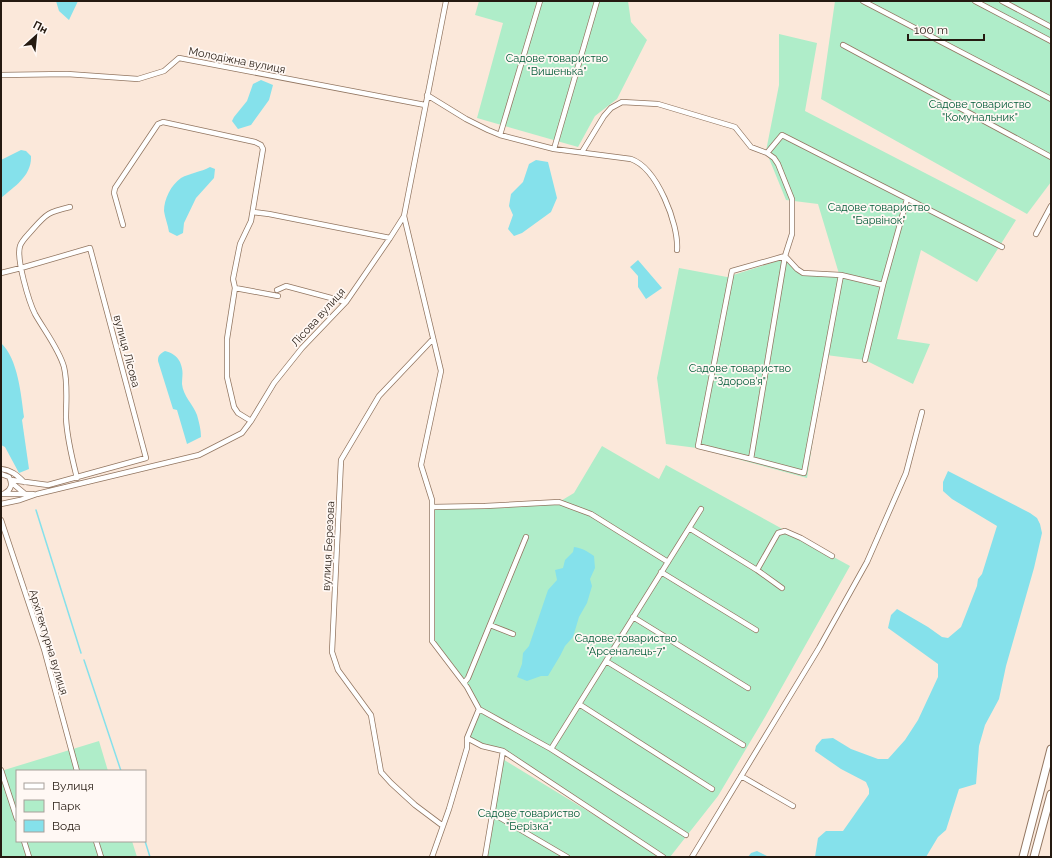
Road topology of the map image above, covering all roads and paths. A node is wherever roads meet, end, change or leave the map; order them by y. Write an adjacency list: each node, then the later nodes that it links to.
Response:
1 (446, 1): 11 (street, Лісова вулиця)
2 (540, 1): 14 (street)
3 (597, 1): 15 (street)
4 (864, 1): 12 (street)
5 (975, 1): 8 (street)
6 (1002, 1): 7 (street)
7 (1051, 27)
8 (1051, 41)
9 (843, 45): 18 (street)
10 (1, 75): 13 (street, Молодіжна вулиця)
11 (427, 95): 13 (street, Лісова вулиця); 14 (street)
12 (1051, 100)
13 (425, 105): 23 (street, Лісова вулиця)
14 (500, 135): 15 (street)
15 (554, 149): 16 (street)
16 (582, 152): 17 (street); 28 (street)
17 (767, 154): 19 (street); 29 (street)
18 (1051, 157)
19 (907, 199): 27 (street); 33 (street)
20 (1051, 206): 25 (street)
21 (70, 207): 30 (street)
22 (253, 212): 24 (street); 26 (street); 34 (street)
23 (404, 216): 26 (street, Лісова вулиця); 38 (street)
24 (123, 225)
25 (1036, 234)
26 (390, 238): 37 (street, Лісова вулиця)
27 (1002, 247)
28 (677, 250)
29 (785, 256): 32 (street); 42 (street); 42 (street)
30 (21, 268): 31 (street); 45 (street); 45 (street, вулиця Лісова)
31 (1, 273)
32 (841, 275): 33 (street); 42 (street)
33 (883, 285): 39 (street)
34 (235, 288): 36 (street); 41 (street)
35 (277, 290): 37 (street)
36 (278, 296)
37 (346, 302): 41 (street, Лісова вулиця)
38 (434, 339): 52 (street); 84 (street, вулиця Березова)
39 (865, 360)
40 (922, 412): 78 (street)
41 (251, 421): 50 (street, Лісова вулиця)
42 (751, 459)
43 (1, 469): 47 (street)
44 (1, 474): 46 (street)
45 (77, 478): 47 (street)
46 (11, 482): 47 (street); 48 (street); 49 (street)
47 (24, 482)
48 (24, 493): 49 (street); 50 (street)
49 (1, 494)
50 (37, 494): 51 (street)
51 (1, 504)
52 (432, 507): 58 (street); 67 (street)
53 (701, 509): 55 (street)
54 (1, 520): 77 (street, Архітектурна вулиця)
55 (689, 528): 58 (street); 59 (street)
56 (526, 537): 63 (street)
57 (832, 556): 59 (street)
58 (668, 562): 60 (street)
59 (757, 570): 61 (street)
60 (661, 572): 62 (street); 64 (street)
61 (782, 588)
62 (633, 617): 66 (street); 68 (street)
63 (490, 625): 65 (street); 67 (street)
64 (756, 630)
65 (513, 634)
66 (606, 660): 69 (street); 72 (street)
67 (464, 683): 70 (street)
68 (748, 688)
69 (579, 704): 73 (street); 79 (street)
70 (480, 709): 71 (street); 73 (street)
71 (467, 738): 75 (street); 84 (street)
72 (743, 745)
73 (551, 749): 85 (street)
74 (1051, 749): 95 (main road)
75 (502, 751): 82 (street); 93 (street)
76 (1, 770): 83 (street)
77 (77, 770)
78 (741, 776): 81 (street); 94 (street)
79 (712, 789)
80 (1051, 794): 96 (main road)
81 (793, 806)
82 (492, 813): 91 (street); 92 (street)
83 (16, 816)
84 (443, 826): 90 (street)
85 (686, 834)
86 (24, 842): 88 (street)
87 (96, 842): 89 (street)
88 (29, 857)
89 (101, 857)
90 (432, 857)
91 (485, 857)
92 (567, 857)
93 (663, 857)
94 (692, 857)
95 (1023, 857)
96 (1034, 857)

